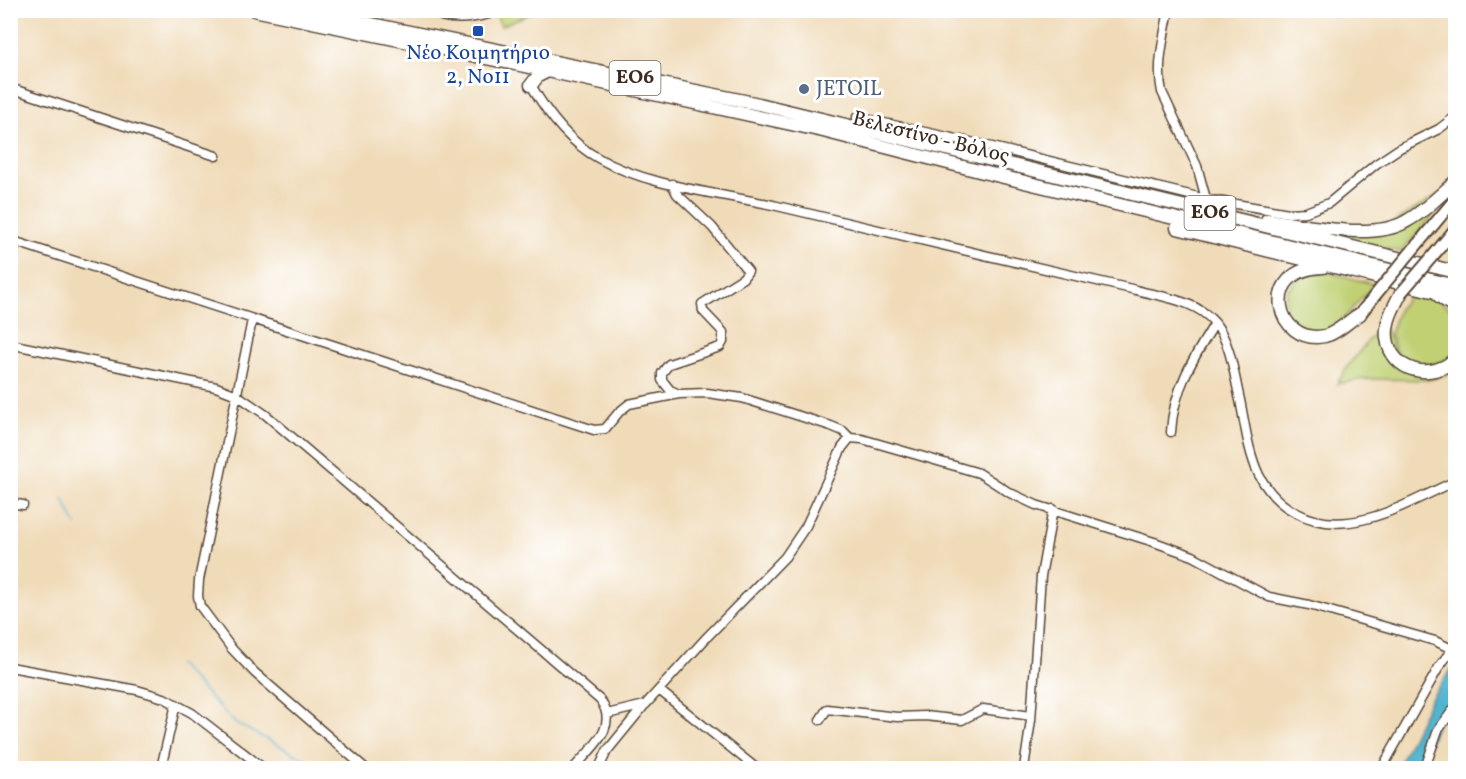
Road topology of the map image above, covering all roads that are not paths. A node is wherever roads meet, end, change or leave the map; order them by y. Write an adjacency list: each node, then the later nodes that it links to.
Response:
1 (254, 10): 6 (highway, Βελεστίνο - Βόλος / ΕΟ6)
2 (303, 10): 12 (highway, Βελεστίνο - Βόλος / ΕΟ6)
3 (429, 10): 5 (street)
4 (1169, 10): 18 (street)
5 (489, 14)
6 (525, 66): 7 (highway, Βελεστίνο - Βόλος / ΕΟ6); 8 (highway)
7 (548, 71): 8 (highway); 14 (highway, Βελεστίνο - Βόλος / ΕΟ6)
8 (531, 85): 16 (street)
9 (10, 88): 13 (street)
10 (1455, 116): 18 (street)
11 (857, 117): 12 (street)
12 (907, 133): 18 (street); 19 (highway, Βελεστίνο - Βόλος / ΕΟ6)
13 (216, 156)
14 (983, 172): 22 (highway); 24 (highway, Βελεστίνο - Βόλος / ΕΟ6)
15 (1455, 181): 19 (highway)
16 (672, 184): 31 (street); 34 (street)
17 (1455, 198): 29 (main road, bridge)
18 (1206, 199)
19 (1200, 211): 23 (highway, Βελεστίνο - Βόλος / ΕΟ6)
20 (1455, 228): 26 (main road, bridge)
21 (10, 240): 30 (street)
22 (1339, 268): 25 (highway); 29 (highway)
23 (1455, 272)
24 (1455, 286)
25 (1427, 290): 27 (highway); 28 (highway)
26 (1401, 293): 33 (highway)
27 (1455, 297)
28 (1455, 308)
29 (1360, 314)
30 (252, 320): 34 (street); 35 (street)
31 (1215, 323): 36 (street); 38 (street)
32 (10, 344): 35 (street)
33 (1455, 358)
34 (679, 394): 37 (street)
35 (237, 395): 48 (street); 53 (street)
36 (1171, 432)
37 (850, 438): 41 (street); 44 (street)
38 (1455, 481)
39 (10, 503): 40 (street)
40 (23, 505)
41 (1053, 510): 42 (street); 49 (street)
42 (1454, 648): 58 (street)
43 (10, 667): 45 (street)
44 (659, 690): 47 (street); 56 (street)
45 (176, 704): 51 (street); 52 (street)
46 (1455, 706): 59 (street)
47 (643, 707): 48 (street); 55 (street)
48 (607, 714): 54 (street)
49 (1031, 716): 50 (street); 57 (street)
50 (820, 720)
51 (161, 768)
52 (263, 768)
53 (365, 768)
54 (574, 768)
55 (599, 768)
56 (756, 768)
57 (1024, 768)
58 (1382, 768)
59 (1425, 768)

